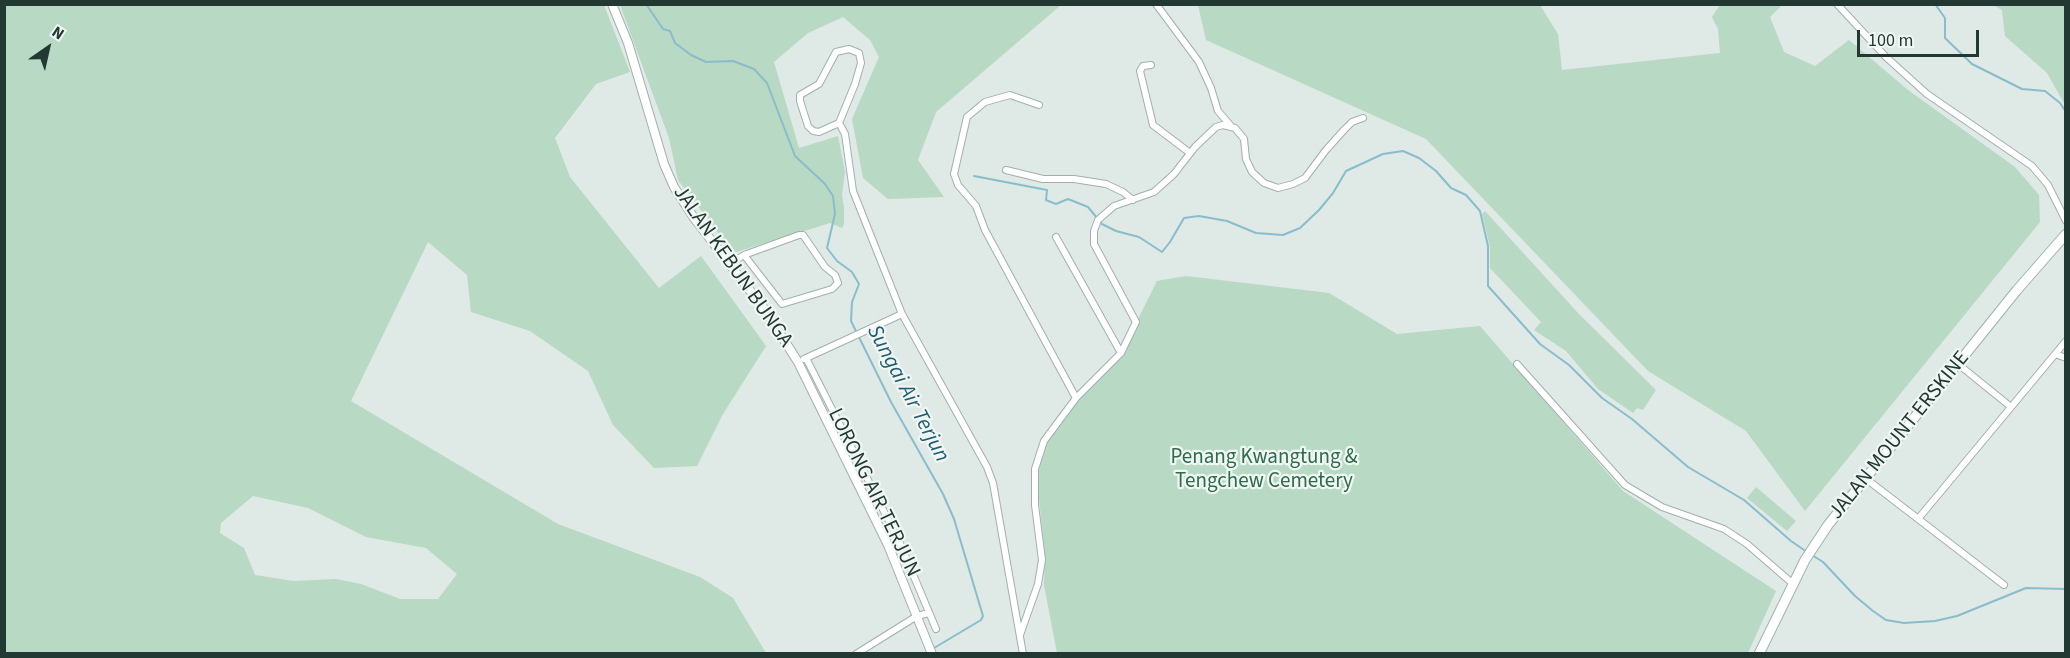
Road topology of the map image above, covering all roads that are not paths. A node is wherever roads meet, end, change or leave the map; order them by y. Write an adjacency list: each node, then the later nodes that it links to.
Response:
1 (612, 4): 18 (street, JALAN KEBUN BUNGA)
2 (1156, 4): 6 (street)
3 (1837, 4): 14 (street)
4 (1151, 65): 11 (street)
5 (1039, 105): 28 (street)
6 (1218, 111): 9 (street); 10 (street)
7 (1363, 118): 9 (street)
8 (839, 123): 8 (street); 19 (street)
9 (1230, 125): 10 (street)
10 (1216, 127): 11 (street)
11 (1190, 153): 13 (street)
12 (1006, 170): 13 (street)
13 (1133, 200): 21 (street)
14 (2066, 221)
15 (2066, 234): 27 (main road, JALAN MOUNT ERSKINE)
16 (1056, 237): 21 (street)
17 (744, 255): 17 (street); 18 (street)
18 (730, 264): 25 (street, JALAN KEBUN BUNGA)
19 (902, 314): 23 (street); 37 (street)
20 (2066, 341): 22 (street)
21 (1121, 353): 28 (street)
22 (2055, 354): 24 (street); 29 (street)
23 (806, 358): 25 (street); 34 (street, LORONG AIR TERJUN)
24 (2066, 358)
25 (798, 362): 35 (street, JALAN KEBUN BUNGA)
26 (1517, 364): 32 (street)
27 (1962, 367): 29 (street); 30 (main road, JALAN MOUNT ERSKINE)
28 (1076, 398): 37 (street)
29 (2011, 407): 31 (street)
30 (1865, 478): 31 (street); 32 (main road, JALAN MOUNT ERSKINE)
31 (1918, 519): 33 (street)
32 (1792, 583): 41 (main road, JALAN MOUNT ERSKINE)
33 (2004, 585)
34 (929, 613): 35 (street); 36 (street, LORONG AIR TERJUN)
35 (917, 616): 38 (street); 39 (street, JALAN KEBUN BUNGA)
36 (936, 629)
37 (1020, 635): 40 (street)
38 (856, 654)
39 (932, 654)
40 (1023, 654)
41 (1759, 654)

